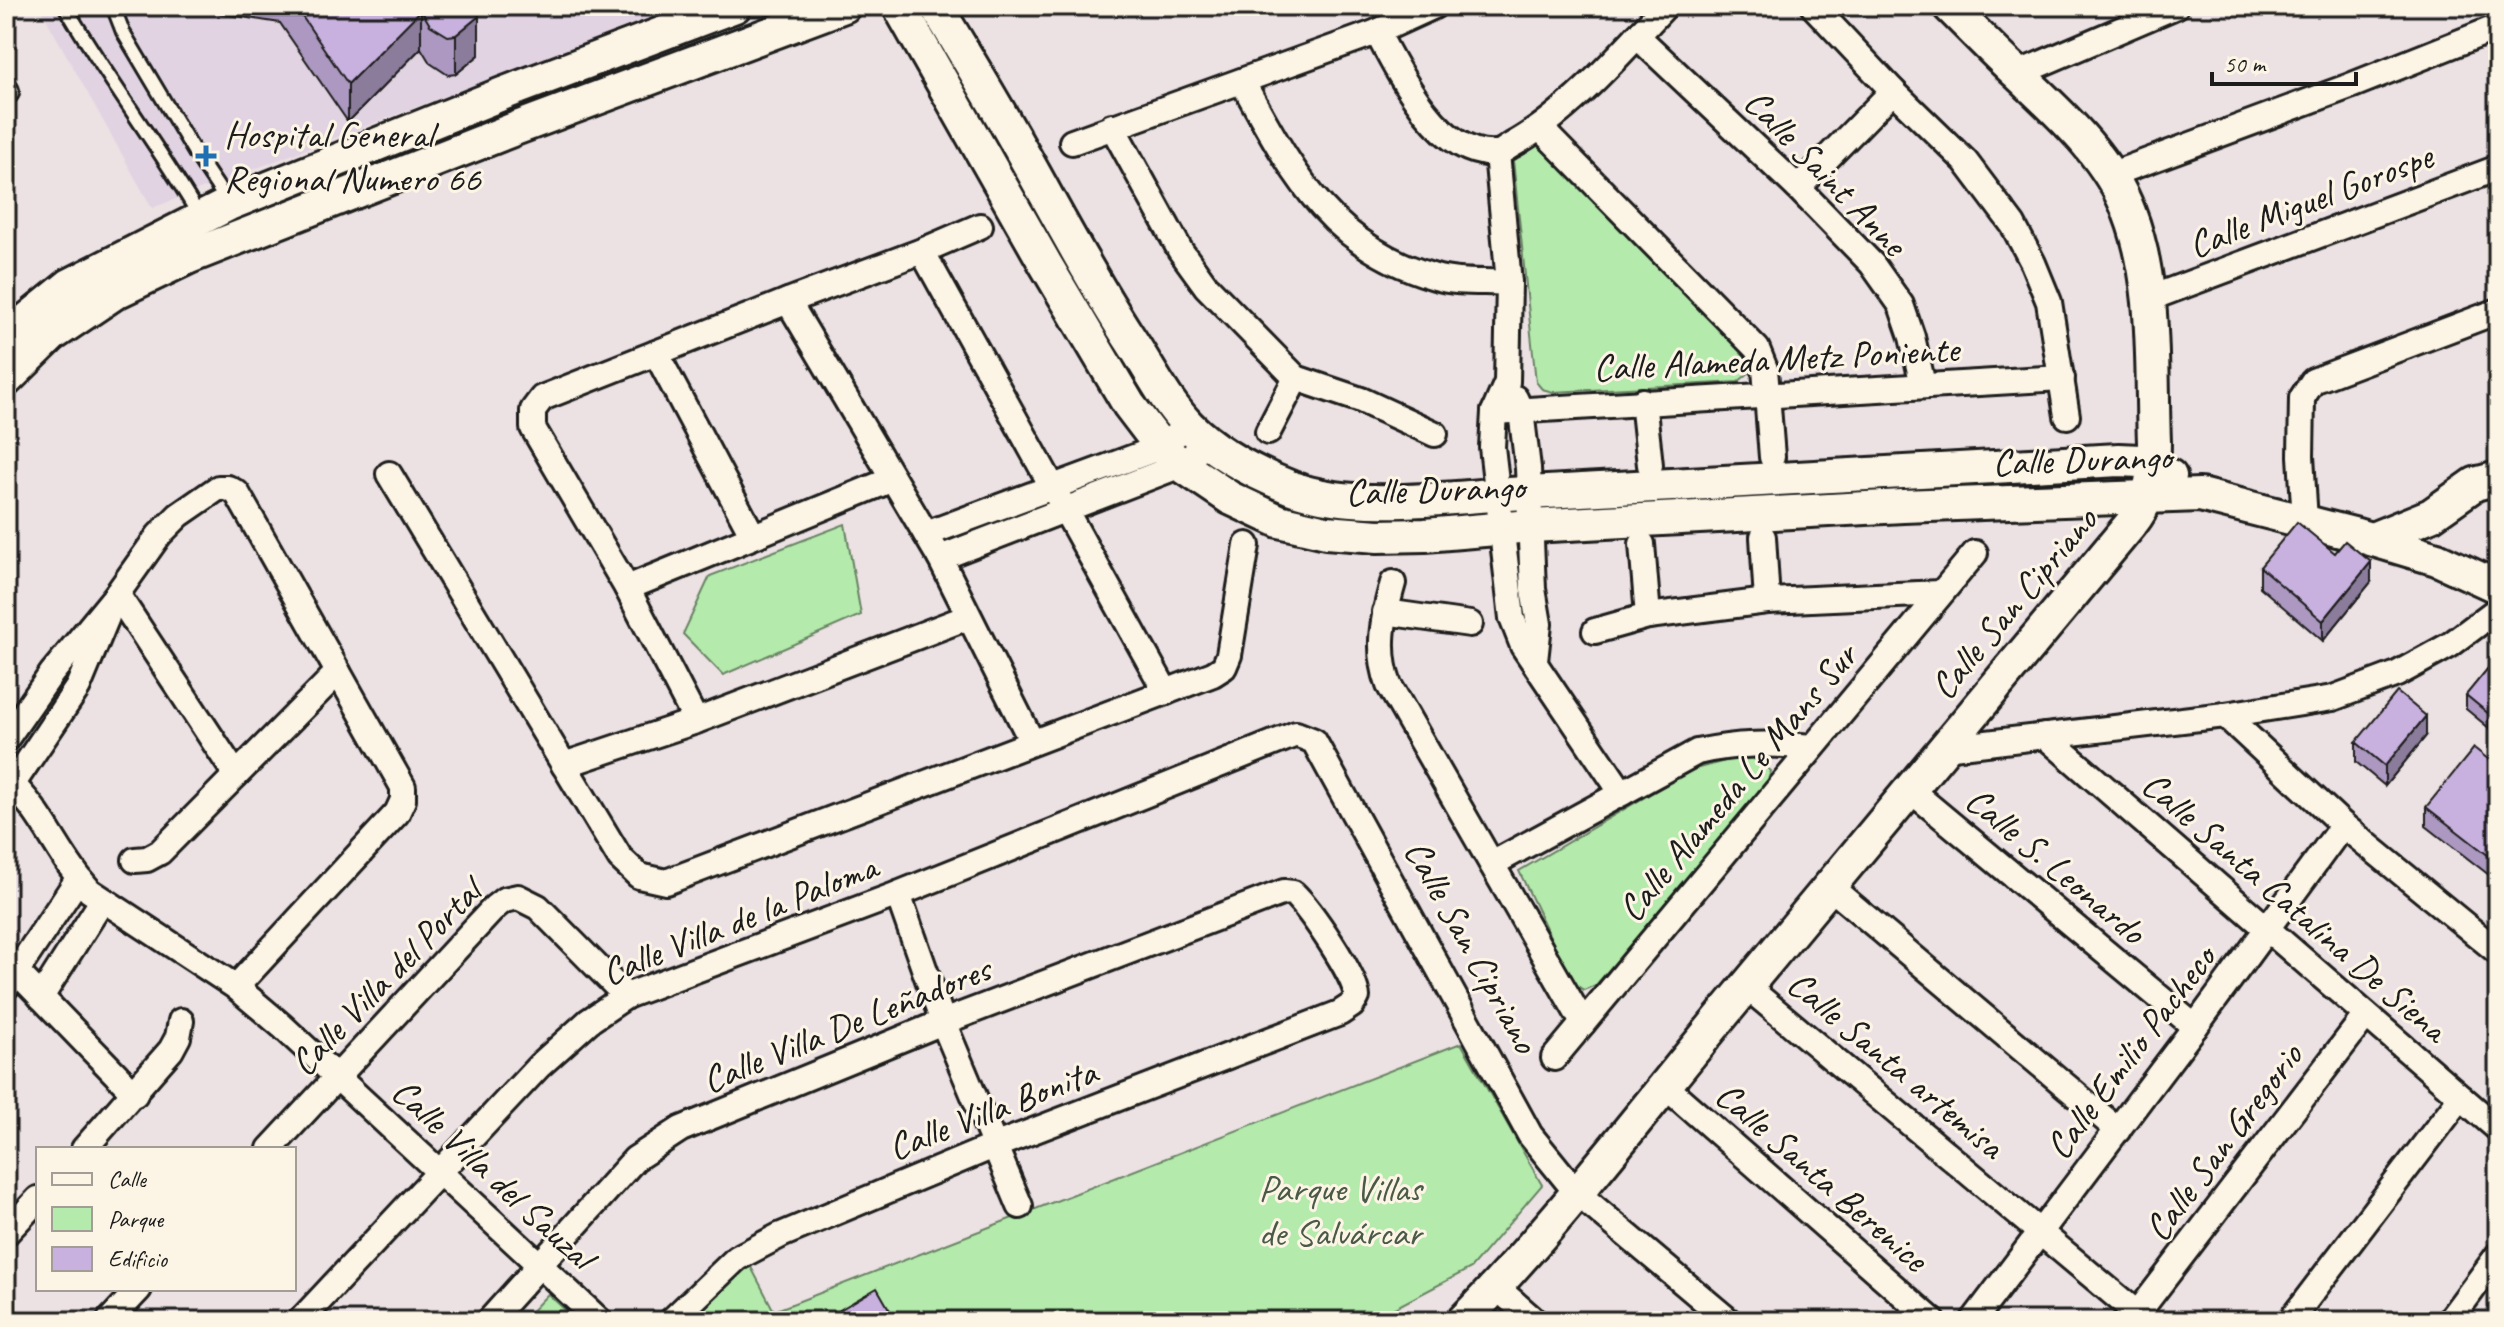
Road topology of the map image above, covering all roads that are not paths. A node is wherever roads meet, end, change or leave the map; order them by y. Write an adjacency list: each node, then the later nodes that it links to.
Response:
1 (65, 6): 27 (lane)
2 (113, 6): 25 (lane)
3 (735, 6): 12 (main road)
4 (844, 6): 21 (main road)
5 (899, 6): 55 (main road, Calle Durango)
6 (936, 6): 53 (main road, Calle Durango)
7 (1434, 6): 14 (street)
8 (1665, 6): 15 (street)
9 (1813, 6): 18 (street)
10 (1949, 6): 16 (main road)
11 (2176, 6): 16 (street)
12 (688, 14): 19 (main road)
13 (2498, 27): 29 (street)
14 (1377, 32): 17 (street); 26 (street)
15 (1637, 36): 22 (street); 31 (street, Calle Saint Anne)
16 (2017, 74): 29 (main road)
17 (1242, 81): 20 (street); 36 (street)
18 (1893, 91): 31 (street); 43 (street)
19 (502, 94): 21 (main road); 24 (main road)
20 (1112, 126): 23 (street); 42 (street)
21 (517, 128): 30 (main road)
22 (1541, 129): 26 (street); 47 (street)
23 (1072, 142)
24 (381, 143): 30 (main road); 32 (main road)
25 (195, 153): 27 (lane); 32 (lane)
26 (1497, 153): 36 (street)
27 (171, 166): 33 (lane)
28 (2498, 168): 37 (street, Calle Miguel Gorospe)
29 (2110, 175): 37 (main road)
30 (390, 179): 44 (main road)
31 (1798, 188): 46 (street, Calle Saint Anne)
32 (229, 204): 33 (main road)
33 (200, 217): 40 (main road)
34 (980, 226): 35 (street)
35 (922, 251): 38 (street); 62 (street)
36 (1509, 283): 45 (street)
37 (2148, 299): 61 (main road)
38 (788, 301): 41 (street); 60 (street)
39 (2498, 311): 67 (street)
40 (6, 337)
41 (656, 353): 70 (street); 80 (street)
42 (1296, 378): 52 (street); 54 (street)
43 (2062, 378): 46 (street, Calle Alameda Metz Poniente); 51 (street)
44 (6, 380)
45 (1507, 382): 49 (street); 50 (street)
46 (1923, 385): 47 (street, Calle Alameda Metz Poniente)
47 (1767, 395): 48 (street, Calle Alameda Metz Poniente); 56 (street)
48 (1643, 401): 49 (street, Calle Alameda Metz Poniente); 57 (street)
49 (1521, 411): 50 (street, Calle Alameda Metz Poniente); 64 (street)
50 (1494, 412): 63 (street)
51 (2067, 416)
52 (1268, 432)
53 (1198, 434): 55 (street); 63 (main road, Calle Durango)
54 (1435, 434)
55 (1171, 456): 62 (street); 65 (street); 68 (main road, Calle Durango)
56 (1772, 457)
57 (1650, 465)
58 (389, 474): 103 (street)
59 (2498, 478): 66 (main road)
60 (893, 479): 69 (street); 70 (street)
61 (2151, 481): 64 (main road, Calle Durango); 67 (main road, Calle Durango); 68 (main road, Calle Durango); 102 (main road, Calle San Cipriano)
62 (1053, 487): 65 (street); 69 (street)
63 (1497, 495): 64 (main road, Calle Durango); 68 (street)
64 (1529, 495): 68 (street)
65 (1067, 510): 76 (street); 94 (street)
66 (2431, 515): 72 (main road); 77 (main road)
67 (2305, 521): 72 (main road, Calle Durango)
68 (1516, 528): 81 (street); 82 (street)
69 (926, 534): 76 (street)
70 (753, 536): 80 (street)
71 (1763, 537): 85 (street)
72 (2372, 539): 77 (main road, Calle Durango)
73 (1642, 544): 88 (street)
74 (1247, 545): 94 (street)
75 (1975, 553): 83 (street, Calle Alameda Le Mans Sur)
76 (940, 558): 89 (street)
77 (2437, 559): 79 (main road, Calle Durango)
78 (1393, 583): 87 (street)
79 (2498, 587)
80 (627, 588): 96 (street)
81 (1533, 589): 82 (street); 92 (street)
82 (1507, 593): 92 (street)
83 (1940, 593): 85 (street); 101 (street, Calle Alameda Le Mans Sur)
84 (117, 594): 93 (street); 99 (street); 104 (street); 105 (street)
85 (1767, 601): 88 (street)
86 (2498, 609): 95 (street)
87 (1385, 612): 90 (street); 110 (street)
88 (1648, 616): 91 (street)
89 (968, 617): 96 (street); 100 (street)
90 (1470, 624)
91 (1595, 631)
92 (1535, 661): 107 (street)
93 (338, 672): 104 (street); 120 (street)
94 (1166, 692): 100 (street)
95 (2225, 715): 98 (street); 108 (street)
96 (696, 721): 103 (street)
97 (1304, 735): 114 (street, Calle Villa de la Paloma); 139 (street, Calle San Cipriano)
98 (2045, 736): 102 (street); 116 (street, Calle Santa Catalina De Siena)
99 (6, 739)
100 (1032, 742): 103 (street)
101 (1812, 747): 107 (street); 126 (street, Calle Alameda Le Mans Sur)
102 (1944, 748): 106 (main road, Calle San Cipriano)
103 (564, 765)
104 (236, 775): 109 (street)
105 (9, 782): 111 (street, Calle Villa del Sauzal)
106 (1909, 789): 112 (main road, Calle San Cipriano); 127 (street, Calle S. Leonardo)
107 (1622, 793): 110 (street)
108 (2343, 825): 116 (street, Calle Emilio Pacheco); 117 (street)
109 (135, 860)
110 (1492, 864): 126 (street)
111 (78, 879): 115 (street, Calle Villa del Sauzal); 118 (street)
112 (1829, 886): 119 (main road, Calle San Cipriano); 134 (street)
113 (1293, 893): 125 (street, Calle Villa De Leñadores); 135 (street, Calle Villa Bonita)
114 (898, 894): 121 (street, Calle Villa de la Paloma); 125 (street)
115 (102, 901): 120 (street, Calle Villa del Sauzal); 122 (street)
116 (2268, 928): 123 (street, Calle Santa Catalina De Siena); 127 (street, Calle Emilio Pacheco)
117 (2498, 952)
118 (12, 980): 122 (street)
119 (1746, 986): 130 (main road, Calle San Cipriano); 142 (street, Calle Santa artemisa)
120 (236, 987): 129 (street, Calle Villa del Sauzal)
121 (626, 996): 129 (street, Calle Villa del Portal); 138 (street, Calle Villa de la Paloma)
122 (41, 997): 131 (street)
123 (2366, 1015): 132 (street, Calle Santa Catalina De Siena); 148 (street, Calle San Gregorio)
124 (181, 1021): 131 (street)
125 (943, 1022): 135 (street); 145 (street, Calle Villa De Leñadores)
126 (1583, 1023): 128 (street, Calle Alameda Le Mans Sur)
127 (2195, 1027): 134 (street, Calle Emilio Pacheco)
128 (1554, 1058)
129 (337, 1078): 137 (street, Calle Villa del Portal); 138 (street, Calle Villa del Sauzal)
130 (1664, 1085): 139 (main road, Calle San Cipriano); 157 (street, Calle Santa Berenice)
131 (135, 1094): 136 (street)
132 (2461, 1097): 133 (street, Calle Santa Catalina De Siena); 159 (street)
133 (2498, 1129)
134 (2118, 1130): 142 (street, Calle Emilio Pacheco)
135 (994, 1146): 141 (street); 153 (street, Calle Villa Bonita)
136 (86, 1147)
137 (272, 1147)
138 (439, 1171): 145 (street, Calle Villa del Sauzal); 150 (street, Calle Villa de la Paloma)
139 (1577, 1193): 146 (main road, Calle San Cipriano); 156 (street, Calle San Cipriano)
140 (36, 1201): 143 (street)
141 (1020, 1206)
142 (2040, 1231): 148 (street, Calle Santa artemisa); 158 (street, Calle Emilio Pacheco)
143 (6, 1233)
144 (2498, 1255): 160 (street)
145 (539, 1267): 151 (street, Calle Villa De Leñadores); 152 (street, Calle Villa del Sauzal)
146 (1496, 1287): 154 (main road, Calle San Cipriano); 155 (street)
147 (137, 1291): 149 (street)
148 (2142, 1317)
149 (109, 1321)
150 (300, 1321)
151 (489, 1321)
152 (600, 1321)
153 (671, 1321)
154 (1463, 1321)
155 (1535, 1321)
156 (1729, 1321)
157 (1933, 1321)
158 (1973, 1321)
159 (2290, 1321)
160 (2449, 1321)

